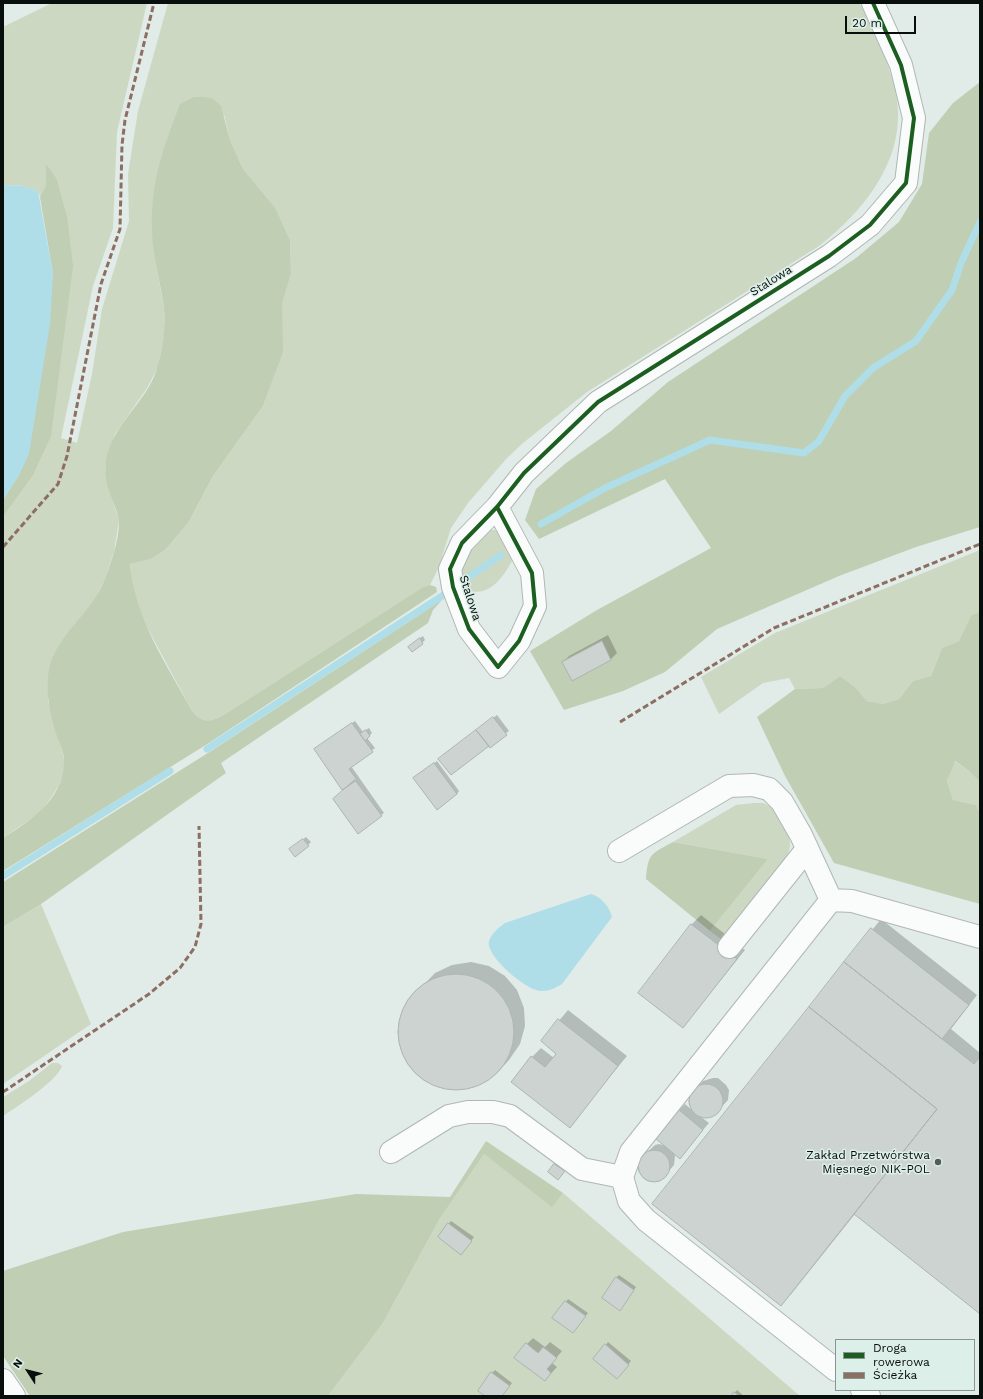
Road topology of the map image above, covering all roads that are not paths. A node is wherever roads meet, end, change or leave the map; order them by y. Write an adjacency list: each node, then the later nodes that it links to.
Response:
1 (874, 3): 2 (street, Stalowa)
2 (497, 506): 2 (street, Stalowa)
3 (807, 849): 4 (street); 5 (street); 7 (street)
4 (619, 851)
5 (831, 900): 6 (street); 9 (street)
6 (980, 937)
7 (729, 947)
8 (391, 1152): 9 (street)
9 (622, 1177): 10 (street)
10 (835, 1369)
11 (3, 1380): 12 (street)
12 (14, 1396)

